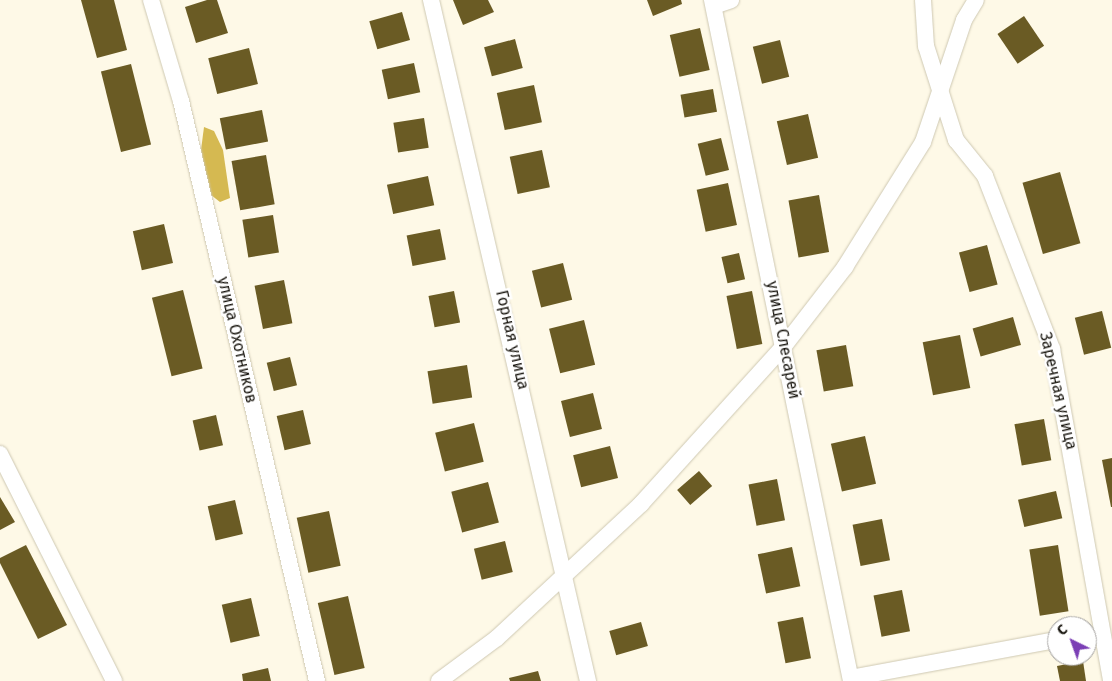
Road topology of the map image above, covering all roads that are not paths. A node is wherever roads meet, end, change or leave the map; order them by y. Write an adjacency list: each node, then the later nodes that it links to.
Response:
1 (151, 0): 15 (street, улица Охотников)
2 (431, 0): 10 (street, Горная улица)
3 (731, 0): 6 (street)
4 (923, 0): 7 (street, Заречная улица)
5 (976, 0): 7 (street)
6 (713, 3): 8 (street, улица Слесарей)
7 (939, 91): 8 (street); 11 (street, Заречная улица)
8 (784, 346): 10 (street); 13 (street, улица Слесарей)
9 (0, 454): 14 (street)
10 (566, 576): 16 (street); 17 (street, Горная улица)
11 (1100, 631): 18 (street, Заречная улица)
12 (1047, 642): 13 (street)
13 (851, 679)
14 (114, 681)
15 (317, 681)
16 (439, 681)
17 (588, 681)
18 (1111, 681)

